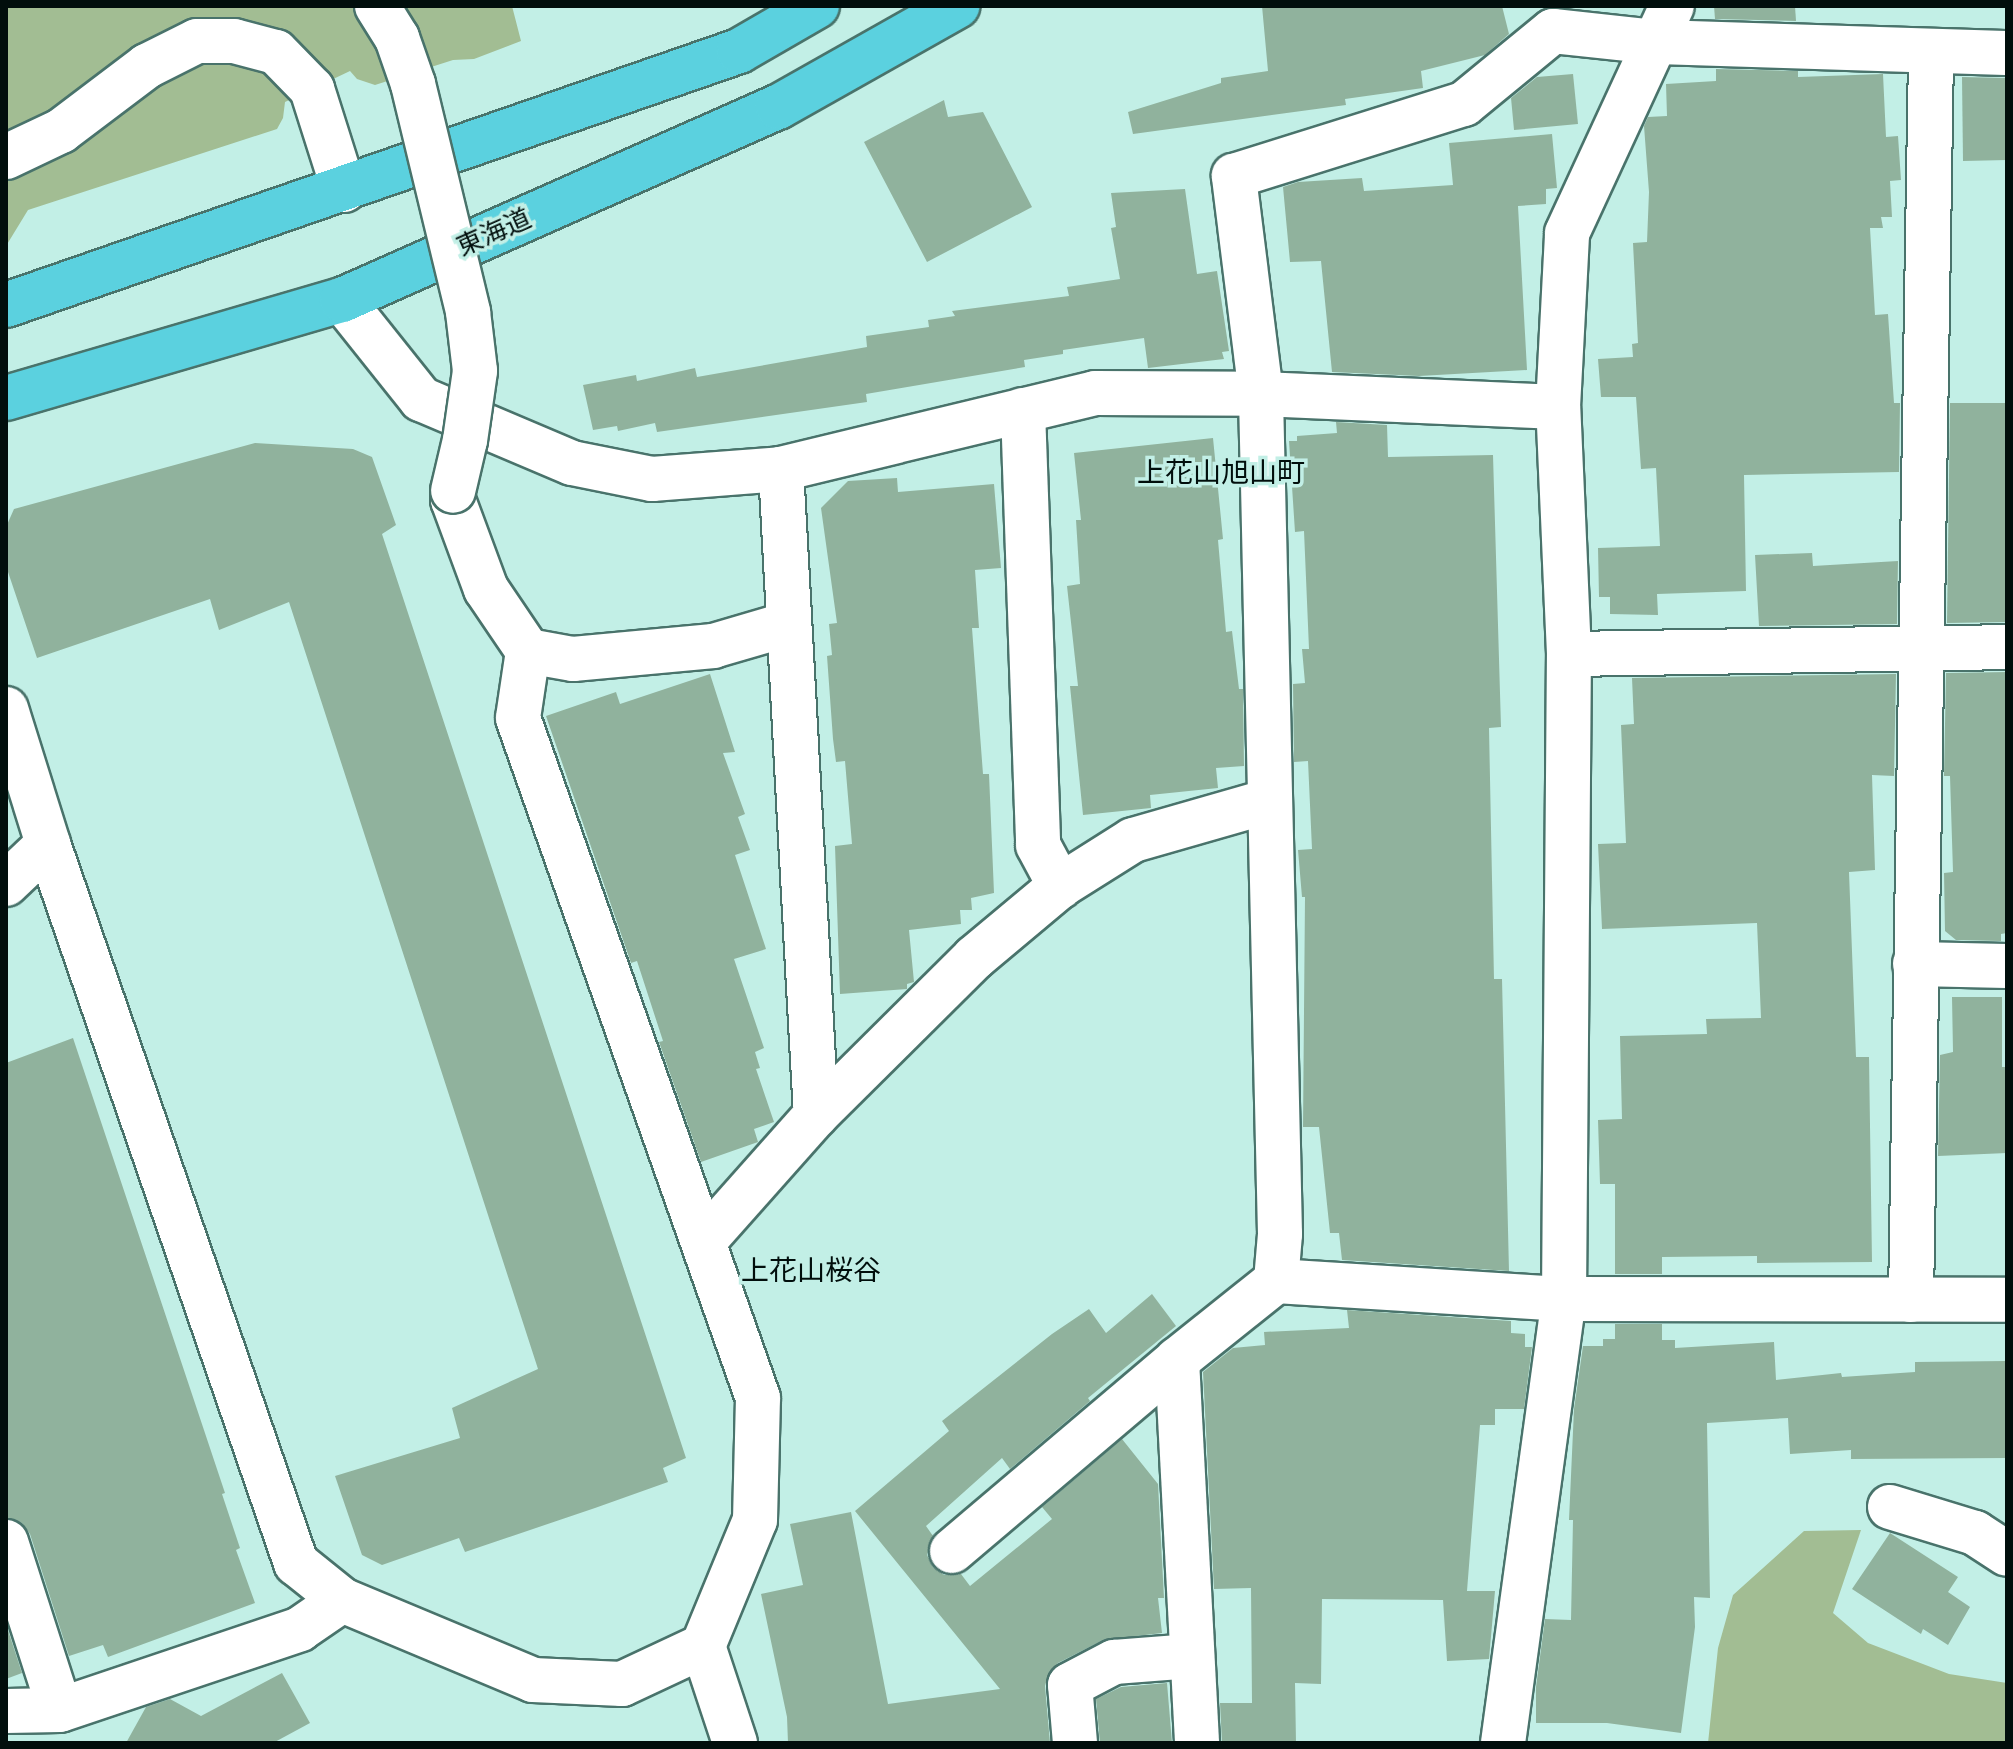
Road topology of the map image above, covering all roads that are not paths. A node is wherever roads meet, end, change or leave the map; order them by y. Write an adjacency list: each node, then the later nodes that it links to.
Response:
1 (377, 6): 19 (street, bridge)
2 (817, 6): 8 (highway)
3 (957, 6): 9 (highway, 東海道)
4 (1664, 24): 5 (street); 11 (street); 13 (street)
5 (1931, 53): 6 (street); 17 (street)
6 (2007, 53)
7 (6, 157): 8 (street)
8 (344, 190): 10 (highway)
9 (342, 300): 12 (highway, 東海道); 15 (street)
10 (6, 305)
11 (1261, 394): 13 (street); 14 (street); 22 (street)
12 (6, 398)
13 (1558, 407): 20 (street)
14 (1023, 410): 15 (street); 25 (street)
15 (781, 469): 16 (street)
16 (788, 624): 19 (street); 28 (street)
17 (1920, 647): 18 (street); 20 (street); 26 (street)
18 (2007, 647)
19 (528, 651): 29 (street)
20 (1569, 654): 31 (street)
21 (6, 709): 23 (street)
22 (1269, 801): 25 (street); 30 (street)
23 (48, 844): 24 (street); 39 (street)
24 (6, 884)
25 (1060, 886): 28 (street)
26 (1915, 964): 27 (street); 32 (street)
27 (2007, 966)
28 (816, 1115): 29 (street)
29 (704, 1241): 40 (street)
30 (1276, 1281): 31 (street); 34 (street)
31 (1564, 1299): 32 (street); 47 (street)
32 (1911, 1300): 33 (street)
33 (2007, 1300)
34 (1177, 1360): 37 (street); 41 (street)
35 (1890, 1507): 38 (street)
36 (6, 1542): 42 (street)
37 (952, 1551)
38 (2007, 1554)
39 (342, 1600): 40 (street); 42 (street)
40 (703, 1646): 44 (street)
41 (1192, 1656): 45 (street); 46 (street)
42 (60, 1710): 43 (street)
43 (6, 1711)
44 (735, 1743)
45 (1075, 1743)
46 (1197, 1743)
47 (1503, 1743)

